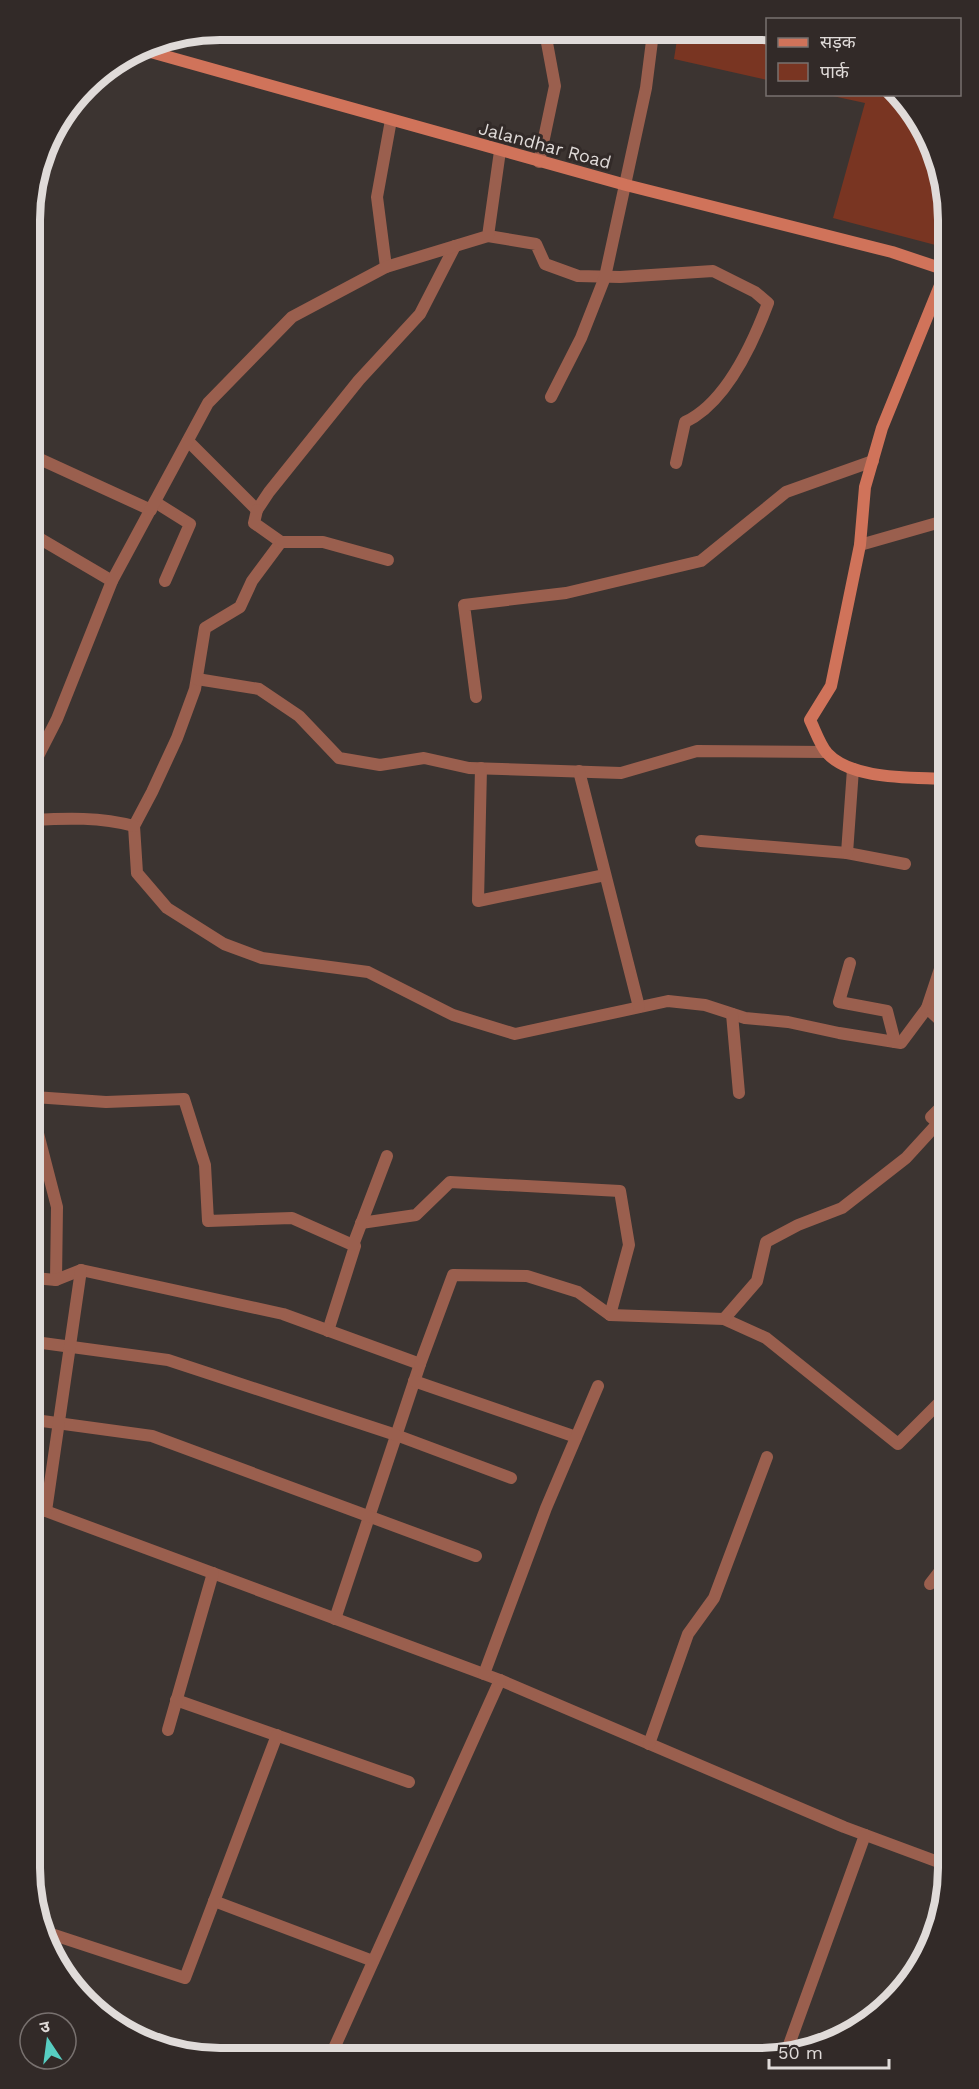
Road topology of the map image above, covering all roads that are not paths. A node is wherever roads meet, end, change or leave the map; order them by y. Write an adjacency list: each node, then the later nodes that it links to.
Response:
1 (547, 41): 6 (street)
2 (652, 41): 7 (street)
3 (154, 53): 4 (main road, Jalandhar Road)
4 (391, 120): 5 (main road, Jalandhar Road); 11 (street)
5 (500, 151): 6 (main road, Jalandhar Road); 8 (street)
6 (539, 162): 7 (main road, Jalandhar Road)
7 (626, 186): 10 (main road, Jalandhar Road); 12 (street)
8 (488, 236): 9 (street); 12 (street)
9 (455, 246): 11 (street); 20 (street)
10 (938, 266)
11 (386, 267): 15 (street)
12 (605, 277): 14 (street); 18 (street)
13 (938, 290): 17 (main road)
14 (551, 397)
15 (188, 441): 19 (street); 20 (street)
16 (41, 458): 19 (street)
17 (873, 461): 24 (main road); 29 (street)
18 (676, 463)
19 (153, 506): 26 (street); 27 (street)
20 (257, 510): 23 (street)
21 (938, 523): 24 (street)
22 (41, 539): 26 (street)
23 (281, 542): 25 (street); 28 (street)
24 (860, 545): 31 (main road)
25 (388, 560)
26 (112, 581): 30 (street)
27 (165, 581)
28 (197, 679): 32 (street); 37 (street)
29 (476, 697)
30 (41, 750)
31 (825, 752): 33 (main road); 34 (street)
32 (481, 768): 34 (street); 41 (street)
33 (854, 769): 35 (main road); 39 (street)
34 (579, 771): 41 (street)
35 (938, 778)
36 (41, 820): 37 (street)
37 (134, 826): 44 (street)
38 (701, 841): 39 (street)
39 (848, 853): 40 (street)
40 (905, 864)
41 (605, 875): 44 (street)
42 (850, 963): 48 (street)
43 (938, 975): 45 (street)
44 (639, 1007): 46 (street)
45 (927, 1008): 47 (street); 48 (street)
46 (732, 1014): 48 (street); 49 (street)
47 (938, 1018)
48 (895, 1042)
49 (739, 1093)
50 (41, 1097): 57 (street)
51 (938, 1110): 52 (street)
52 (938, 1123)
53 (938, 1130): 62 (street)
54 (41, 1145): 60 (street)
55 (387, 1156): 56 (street)
56 (361, 1223): 57 (street); 61 (street)
57 (352, 1245): 63 (street)
58 (81, 1270): 60 (street); 63 (street); 65 (street)
59 (41, 1279): 60 (street)
60 (56, 1280)
61 (610, 1315): 62 (street); 66 (street)
62 (724, 1319): 69 (street)
63 (328, 1331): 66 (street)
64 (41, 1343): 65 (street)
65 (70, 1348): 71 (street); 72 (street)
66 (420, 1364): 67 (street)
67 (414, 1381): 72 (street); 73 (street)
68 (598, 1386): 73 (street)
69 (938, 1404)
70 (41, 1421): 71 (street)
71 (59, 1424): 76 (street); 78 (street)
72 (396, 1435): 75 (street); 78 (street)
73 (576, 1437): 84 (street)
74 (767, 1457): 89 (street)
75 (511, 1478)
76 (41, 1505)
77 (41, 1509): 80 (street)
78 (369, 1516): 79 (street); 83 (street)
79 (476, 1556)
80 (213, 1573): 83 (street); 86 (street)
81 (938, 1574): 82 (street)
82 (930, 1584)
83 (335, 1619): 84 (street)
84 (484, 1674): 85 (street)
85 (500, 1680): 89 (street); 95 (street)
86 (176, 1700): 87 (street); 88 (street)
87 (168, 1730)
88 (277, 1735): 90 (street); 93 (street)
89 (649, 1744): 91 (street)
90 (409, 1782)
91 (865, 1835): 92 (street); 96 (street)
92 (938, 1862)
93 (214, 1901): 94 (street); 95 (street)
94 (53, 1935)
95 (373, 1961): 97 (street)
96 (789, 2045)
97 (334, 2048)

